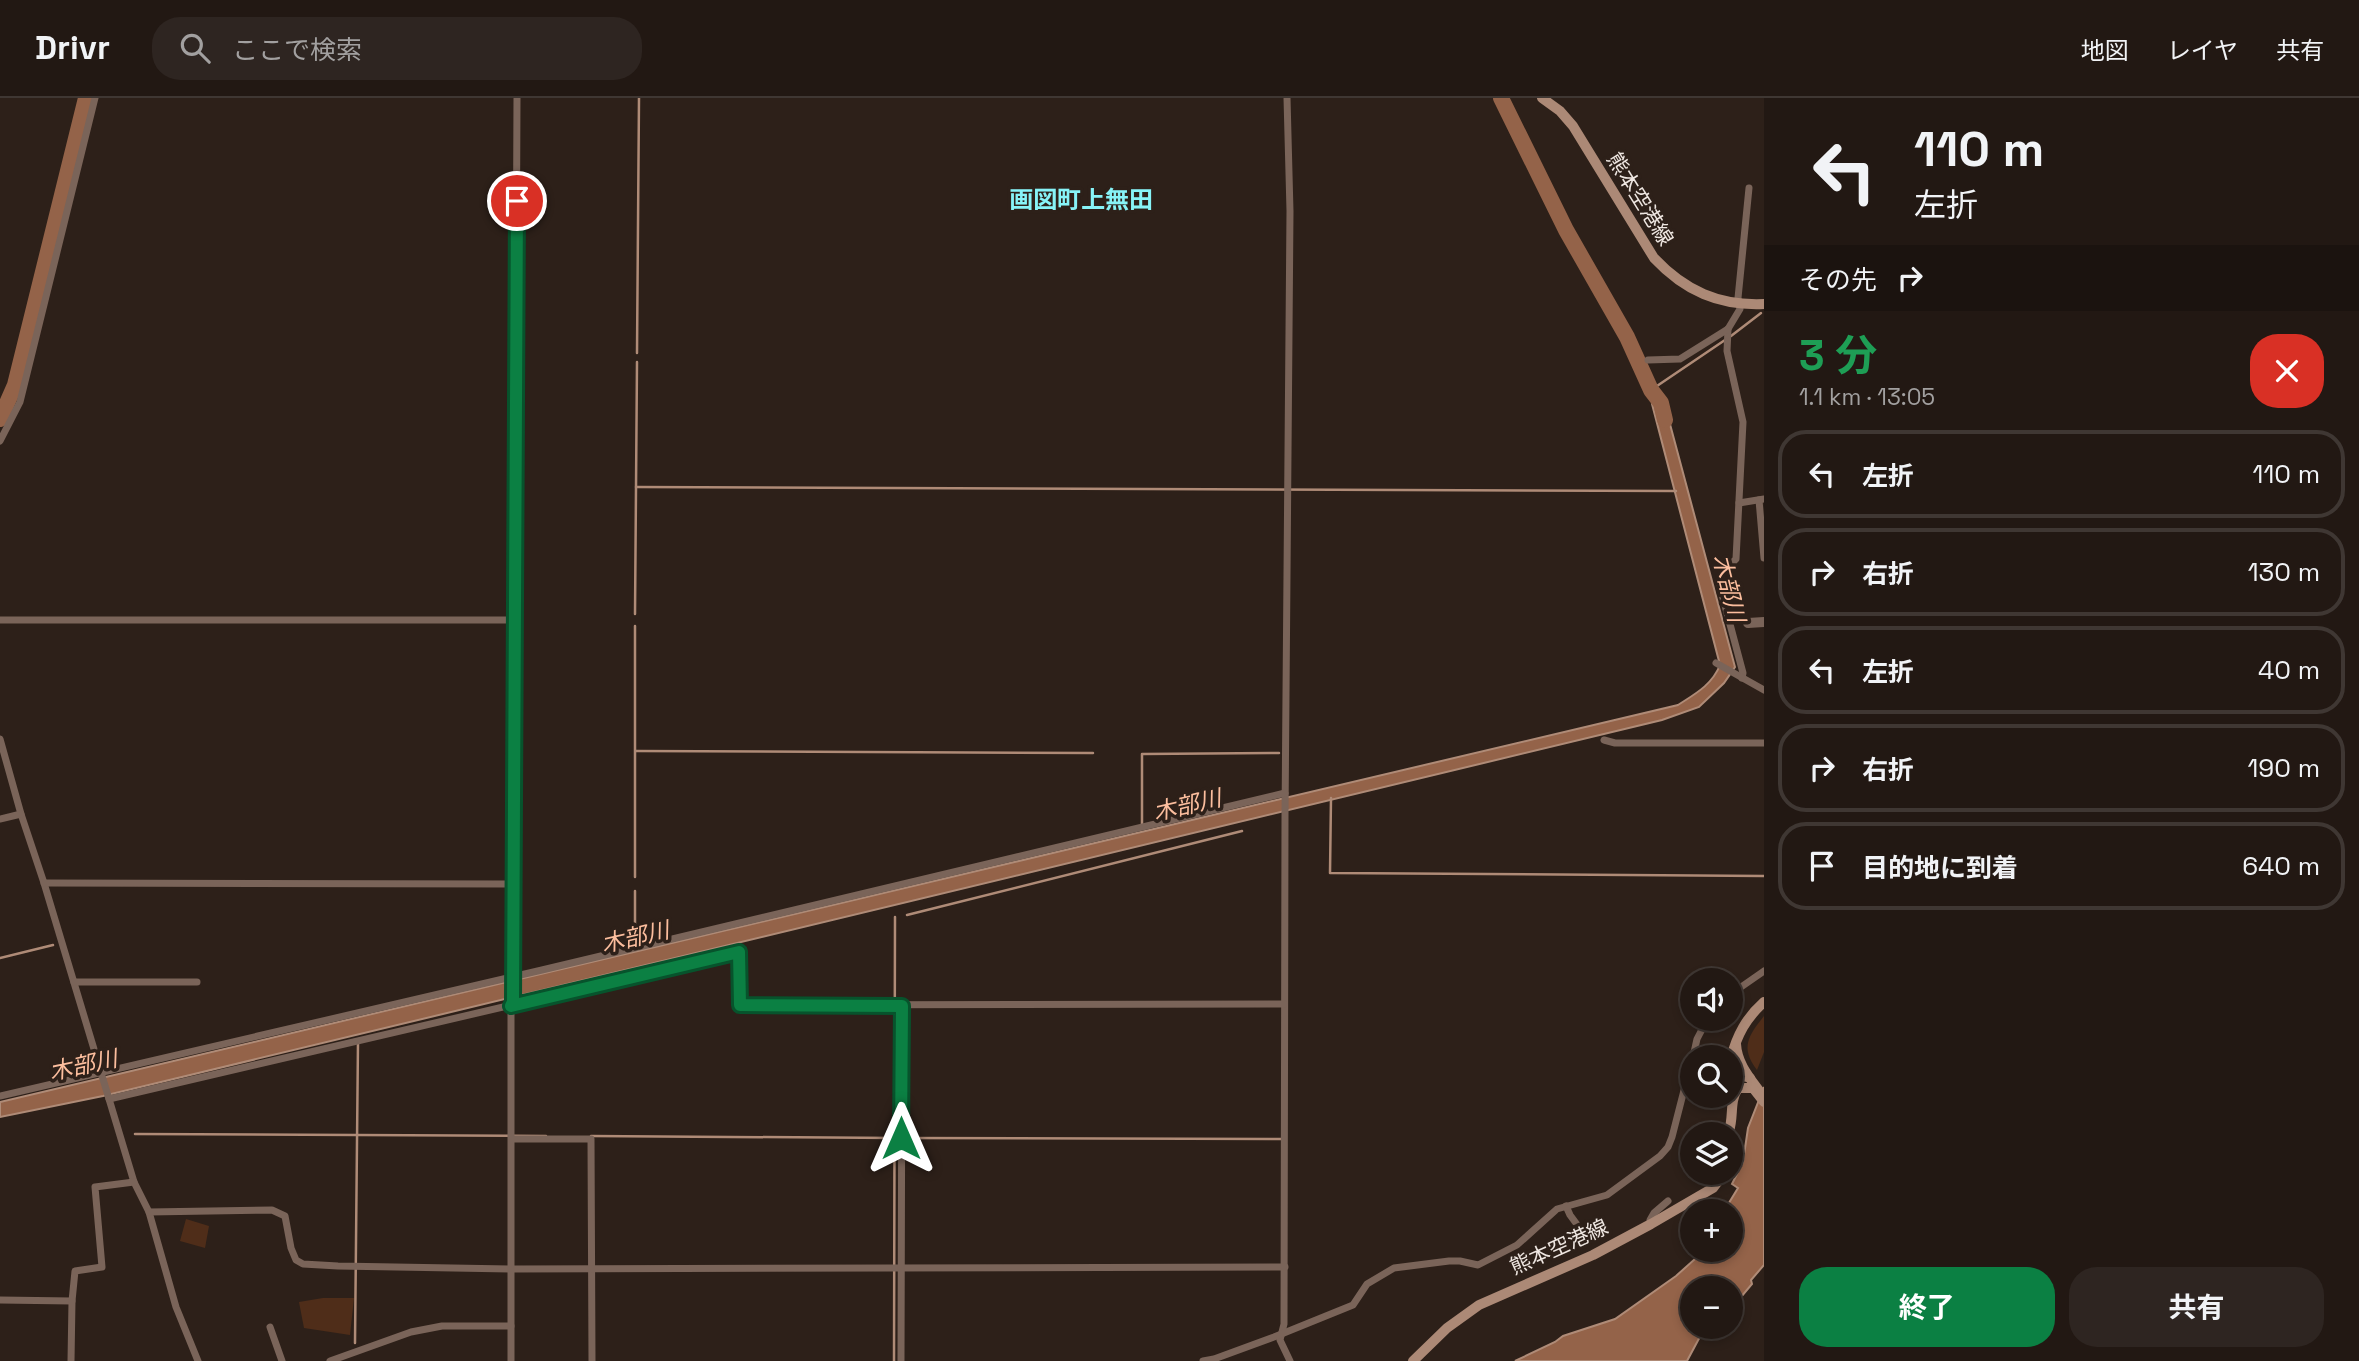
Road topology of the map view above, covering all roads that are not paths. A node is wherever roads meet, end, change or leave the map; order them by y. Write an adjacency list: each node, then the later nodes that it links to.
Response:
1 (95, 98): 10 (street)
2 (517, 98): 15 (street)
3 (1287, 98): 25 (street)
4 (1542, 98): 7 (main road, 熊本空港線)
5 (1749, 188): 7 (street)
6 (1764, 304): 7 (main road, 熊本空港線)
7 (1740, 305): 8 (street)
8 (1728, 330): 9 (street); 12 (street)
9 (1648, 360)
10 (0, 441)
11 (1761, 499): 12 (street); 13 (street)
12 (1739, 503): 18 (street)
13 (1764, 558)
14 (0, 620): 15 (street)
15 (515, 620): 29 (street)
16 (1764, 622): 17 (street)
17 (1748, 623): 18 (street)
18 (1731, 625): 20 (street)
19 (1716, 664): 20 (street)
20 (1742, 678): 21 (street)
21 (1764, 690)
22 (0, 739): 26 (street)
23 (1604, 740): 24 (street)
24 (1764, 743)
25 (1285, 795): 31 (street); 37 (street)
26 (21, 814): 27 (street); 28 (street)
27 (0, 819)
28 (44, 883): 29 (street); 32 (street)
29 (512, 884): 31 (street)
30 (1764, 971): 34 (street)
31 (513, 977): 36 (street); 41 (street)
32 (74, 982): 33 (street); 41 (street)
33 (198, 982)
34 (1743, 986)
35 (1764, 1002): 39 (main road)
36 (512, 1004): 38 (street); 45 (street); 49 (street)
37 (1284, 1004): 38 (street); 57 (street)
38 (902, 1006): 60 (street)
39 (1736, 1039): 40 (main road); 43 (main road)
40 (1734, 1045)
41 (100, 1072): 44 (street); 45 (street)
42 (1743, 1077): 43 (main road)
43 (1749, 1083): 46 (main road); 48 (main road)
44 (0, 1096)
45 (109, 1099): 50 (street)
46 (1764, 1099)
47 (1680, 1105): 53 (street)
48 (1732, 1122)
49 (512, 1139): 58 (street); 59 (street)
50 (134, 1182): 54 (street); 62 (street)
51 (1715, 1185): 55 (main road, 熊本空港線)
52 (1668, 1201): 55 (street)
53 (1566, 1206): 56 (street); 65 (street)
54 (149, 1212): 59 (street); 67 (street)
55 (1651, 1224): 75 (main road, 熊本空港線)
56 (1587, 1238)
57 (1285, 1267): 60 (street); 65 (street)
58 (592, 1268): 59 (street); 60 (street); 71 (street)
59 (512, 1269): 63 (street)
60 (901, 1269): 72 (street)
61 (0, 1300): 62 (street)
62 (72, 1301): 66 (street)
63 (511, 1326): 69 (street); 70 (street)
64 (270, 1327): 68 (street)
65 (1281, 1334): 73 (street); 74 (street)
66 (71, 1361)
67 (198, 1361)
68 (282, 1361)
69 (330, 1361)
70 (511, 1361)
71 (592, 1361)
72 (901, 1361)
73 (1203, 1361)
74 (1290, 1361)
75 (1413, 1361)

